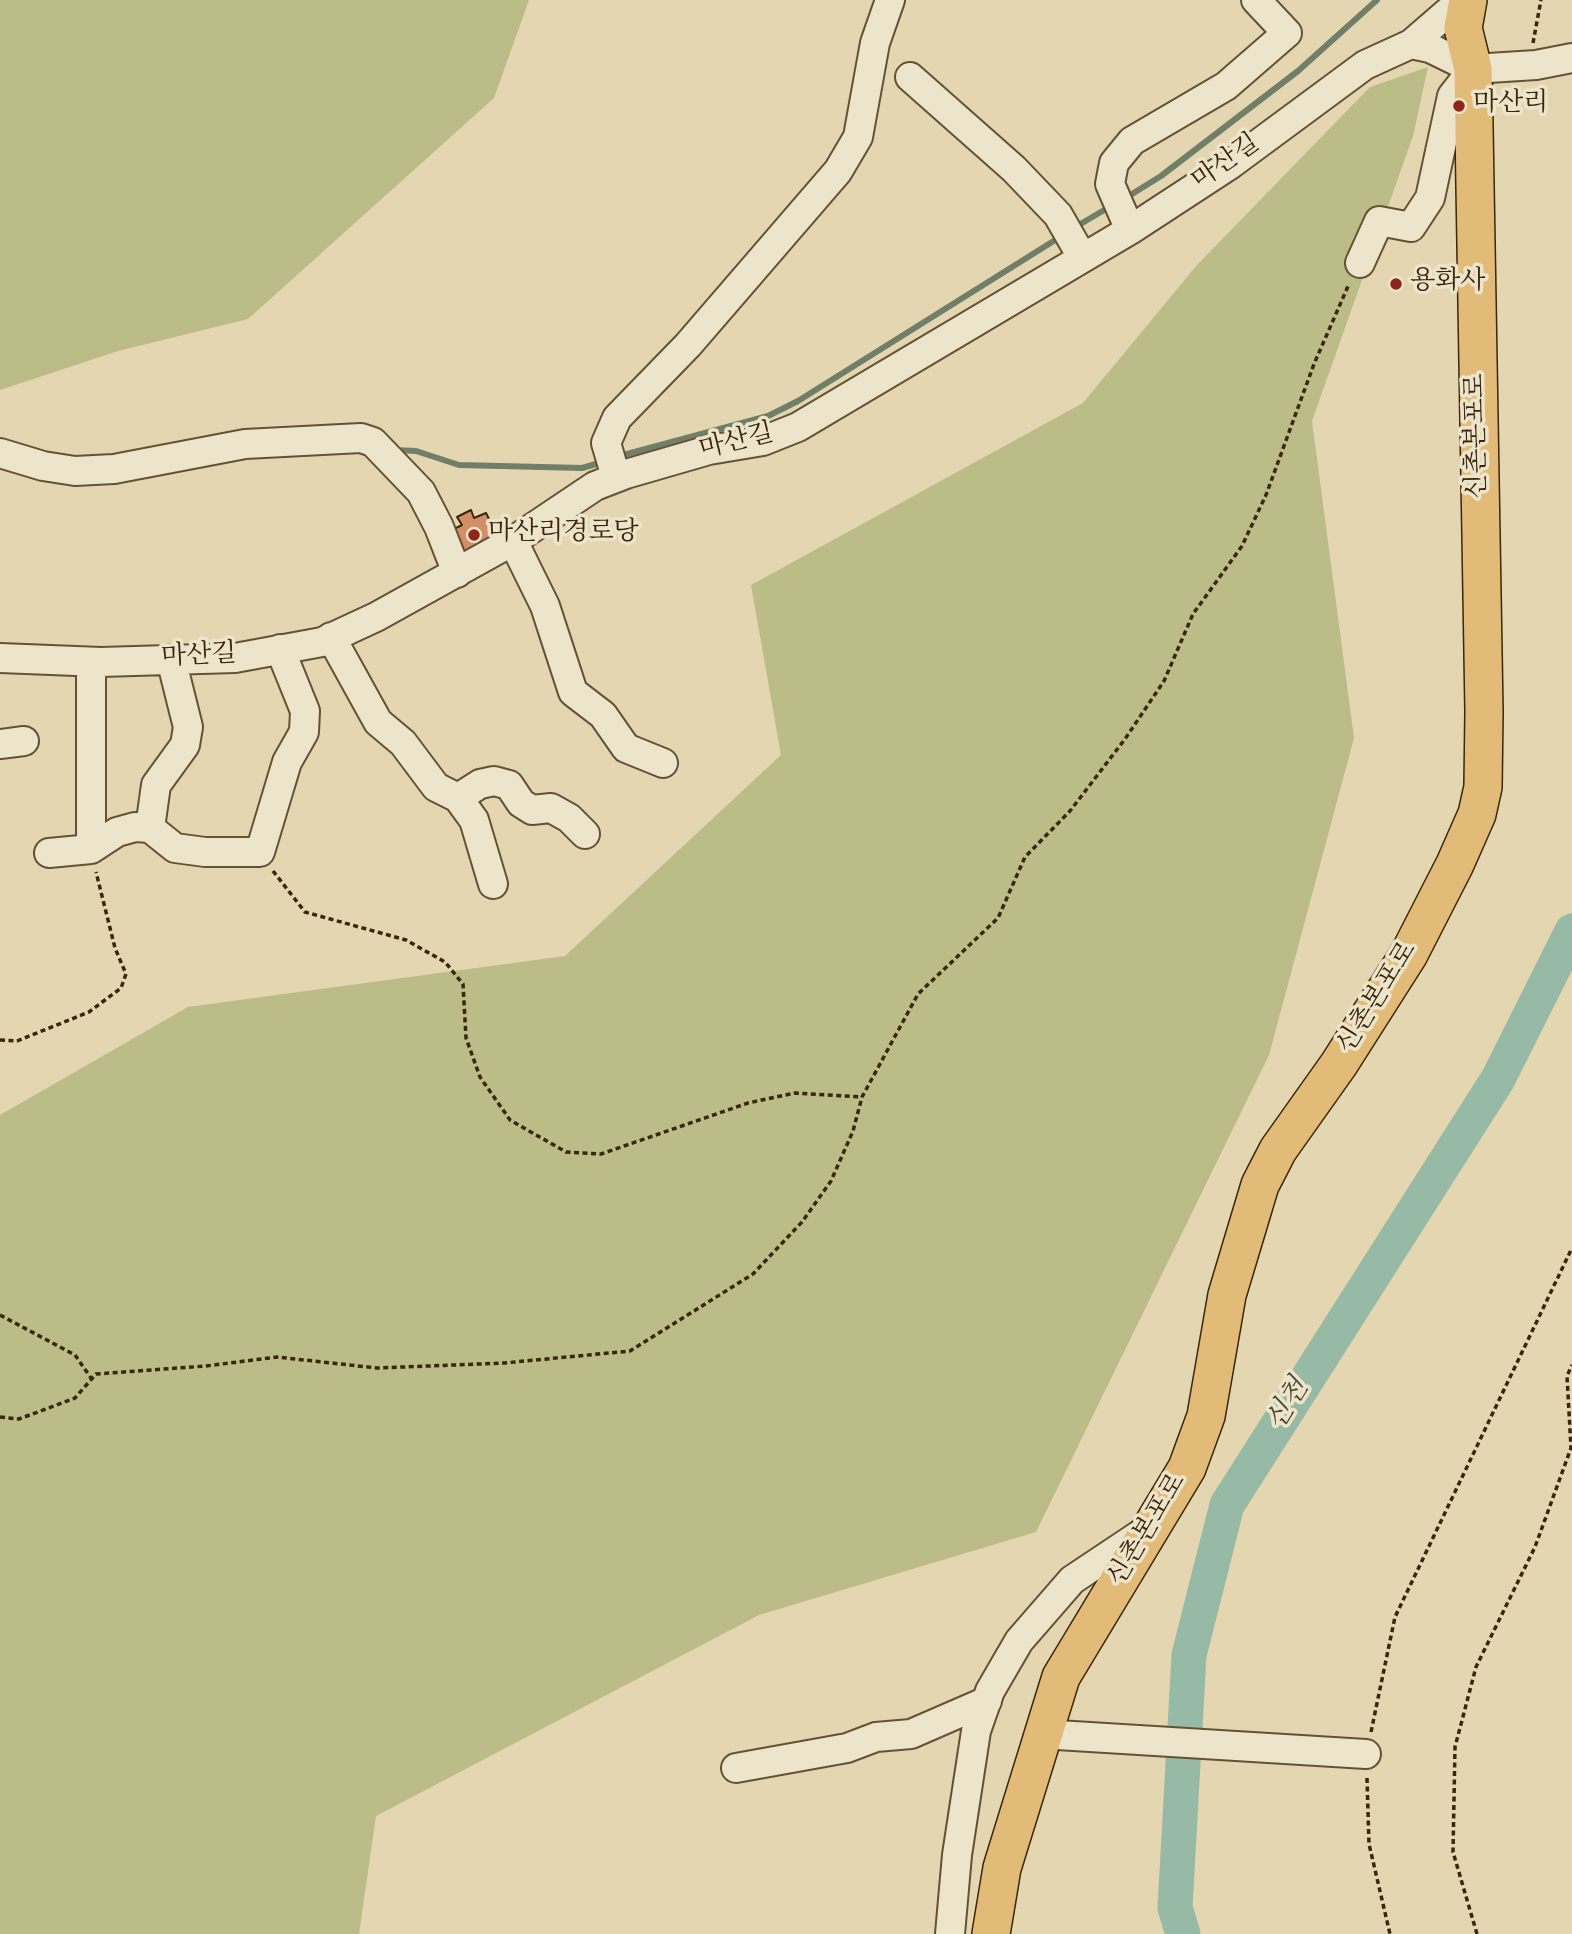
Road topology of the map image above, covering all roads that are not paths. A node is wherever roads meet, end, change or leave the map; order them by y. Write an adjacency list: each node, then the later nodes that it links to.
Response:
1 (890, 0): 13 (street)
2 (1256, 0): 9 (street)
3 (1462, 0): 5 (street, 마산길)
4 (1468, 0): 7 (main road, 신촌본포로)
5 (1411, 44): 7 (street); 9 (street, 마산길)
6 (1572, 58): 7 (street)
7 (1473, 69): 11 (street); 28 (main road, 신촌본포로)
8 (910, 77): 10 (street)
9 (1126, 221): 10 (street, 마산길)
10 (1078, 249): 13 (street, 마산길)
11 (1360, 263)
12 (0, 453): 15 (street)
13 (612, 461): 14 (street, 마산길)
14 (513, 541): 15 (street, 마산길); 21 (street)
15 (457, 573): 16 (street, 마산길)
16 (331, 637): 17 (street, 마산길); 22 (street)
17 (280, 649): 19 (street, 마산길); 23 (street)
18 (0, 659): 20 (street, 마산길)
19 (171, 659): 20 (street, 마산길); 23 (street)
20 (91, 662): 25 (street)
21 (663, 763)
22 (458, 798): 24 (street); 27 (street)
23 (150, 828): 25 (street)
24 (585, 834)
25 (91, 849): 26 (street)
26 (49, 853)
27 (493, 884)
28 (1152, 1527): 29 (street); 30 (main road, 신촌본포로)
29 (987, 1701): 32 (street); 33 (street)
30 (1041, 1734): 31 (street); 34 (main road, 신촌본포로)
31 (1366, 1754)
32 (736, 1768)
33 (950, 1934)
34 (991, 1934)

